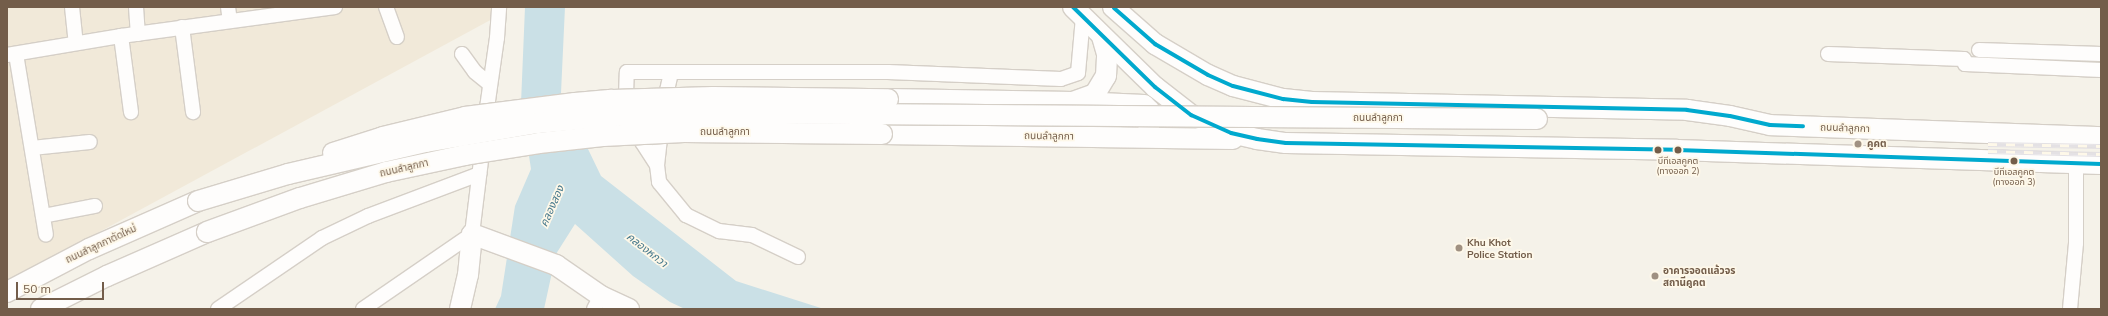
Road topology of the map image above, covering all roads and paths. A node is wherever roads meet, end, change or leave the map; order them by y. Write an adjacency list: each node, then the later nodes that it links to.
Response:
1 (72, 7): 16 (street)
2 (136, 7): 12 (street)
3 (228, 7): 10 (street)
4 (335, 7): 8 (street)
5 (386, 7): 15 (street)
6 (498, 7): 24 (street)
7 (1113, 7): 28 (main road, ถนนลำลูกกา)
8 (299, 10): 10 (street)
9 (1078, 12): 14 (main road, ถนนลำลูกกา); 23 (street)
10 (230, 21): 11 (street)
11 (182, 27): 12 (street); 27 (street)
12 (138, 34): 13 (street)
13 (121, 36): 16 (street); 26 (street)
14 (1102, 36): 25 (main road); 31 (main road, ถนนลำลูกกา)
15 (397, 37)
16 (76, 43): 18 (street)
17 (1979, 50): 21 (street)
18 (12, 54): 33 (street)
19 (462, 54): 24 (street)
20 (1828, 54): 22 (street)
21 (2101, 54)
22 (2101, 70)
23 (670, 73): 36 (street); 36 (street)
24 (490, 84): 38 (street)
25 (1073, 102): 30 (main road); 37 (main road, bridge)
26 (132, 112)
27 (193, 112)
28 (1770, 125): 29 (main road, ถนนลำลูกกา); 37 (main road, ถนนลำลูกกา, bridge)
29 (2101, 137)
30 (1134, 138): 31 (main road, ถนนลำลูกกา); 47 (main road, ถนนลำลูกกา, bridge)
31 (1257, 139): 34 (main road, ถนนลำลูกกา)
32 (90, 142): 33 (street)
33 (32, 148): 41 (street)
34 (2076, 163): 35 (main road, ถนนลำลูกกา); 52 (street)
35 (2101, 164)
36 (657, 165): 44 (street)
37 (288, 174): 39 (main road, ถนนลำลูกกา, bridge)
38 (479, 174): 42 (street); 48 (street)
39 (198, 201): 45 (main road, ถนนลำลูกกาตัดใหม่)
40 (94, 206): 41 (street)
41 (43, 216): 43 (street)
42 (472, 234): 46 (main road); 49 (street); 50 (main road)
43 (46, 235)
44 (798, 257)
45 (7, 292)
46 (598, 302): 51 (main road)
47 (41, 309)
48 (218, 309)
49 (363, 309)
50 (460, 309)
51 (629, 309)
52 (2070, 309)

